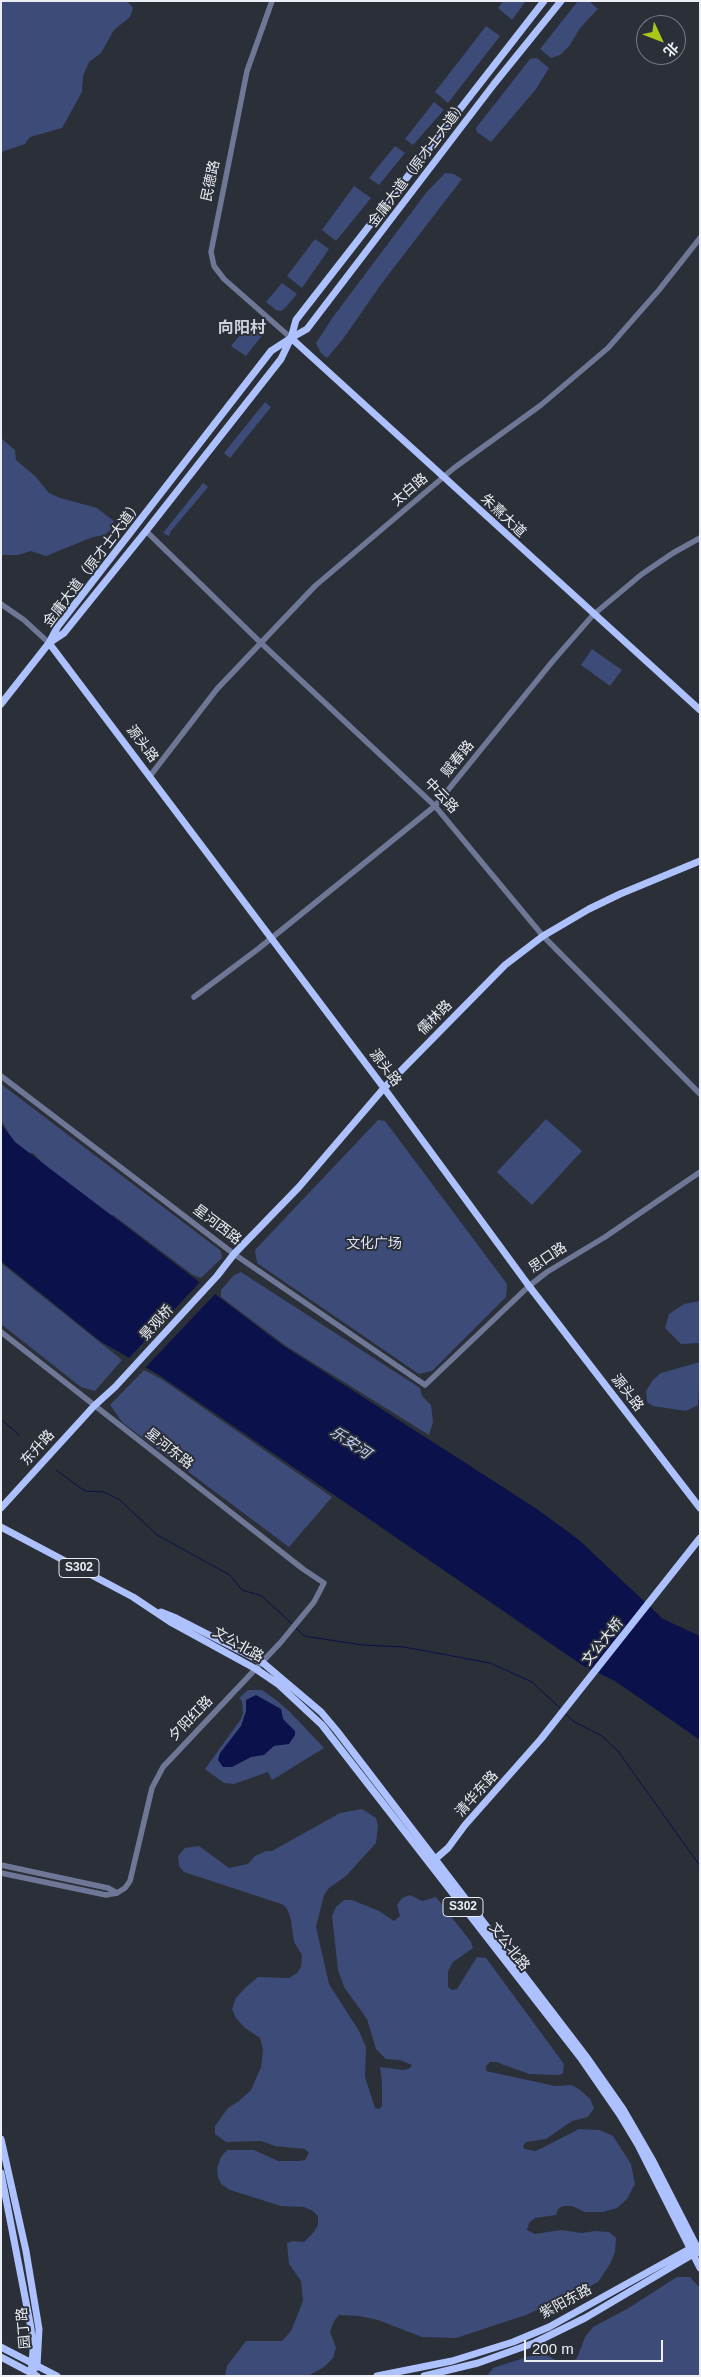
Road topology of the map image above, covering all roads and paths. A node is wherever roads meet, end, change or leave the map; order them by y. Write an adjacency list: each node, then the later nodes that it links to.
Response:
1 (272, 1): 5 (street, 民德路)
2 (544, 1): 5 (main road, 金庸大道（原才士大道）)
3 (561, 1): 5 (main road, 金庸大道（原才士大道）)
4 (700, 238): 6 (street, 太白路)
5 (291, 338): 6 (main road, 朱熹大道); 7 (main road, 金庸大道（原才士大道）); 12 (main road, 金庸大道（原才士大道）)
6 (444, 478): 10 (main road, 朱熹大道); 11 (street, 太白路)
7 (146, 531): 11 (street, 中云路); 12 (main road, 金庸大道（原才士大道）)
8 (700, 538): 10 (street, 赋春路)
9 (1, 604): 12 (street)
10 (593, 615): 14 (main road, 朱熹大道); 16 (street, 赋春路)
11 (260, 642): 15 (street, 太白路); 16 (street, 中云路)
12 (49, 643): 13 (main road); 15 (main road, 源头路)
13 (1, 704)
14 (700, 710)
15 (150, 776): 19 (main road, 源头路)
16 (435, 806): 18 (street, 中云路); 19 (street, 赋春路)
17 (700, 862): 18 (main road, 儒林路)
18 (543, 936): 22 (main road, 儒林路); 23 (street, 中云路)
19 (271, 939): 20 (street, 赋春路); 22 (main road, 源头路)
20 (194, 998)
21 (1, 1076): 25 (street, 星河西路)
22 (384, 1088): 25 (main road, 儒林路); 26 (main road, 源头路)
23 (700, 1094)
24 (700, 1172): 26 (street, 思口路)
25 (234, 1254): 28 (street, 星河西路); 29 (main road, 景观桥)
26 (529, 1286): 28 (street, 思口路); 31 (main road, 源头路)
27 (1, 1332): 29 (street, 星河东路)
28 (425, 1385)
29 (94, 1406): 30 (main road, 东升路 / 东升路); 34 (street, 星河东路)
30 (1, 1508)
31 (700, 1508)
32 (1, 1527): 35 (main road, 文公北路 / S302)
33 (700, 1538): 38 (main road, 文公大桥)
34 (324, 1583): 36 (street, 夕阳红路)
35 (156, 1611): 36 (main road, 文公北路 / S302); 37 (main road, 文公北路 / S302)
36 (262, 1662): 37 (street, 夕阳红路); 39 (main road, 文公北路 / S302)
37 (256, 1668): 40 (main road, 文公北路 / S302); 43 (street, 夕阳红路)
38 (541, 1739): 39 (main road, 清华东路)
39 (435, 1858): 40 (main road, 清华东路); 46 (main road, 文公北路 / S302)
40 (429, 1864): 46 (main road, 文公北路 / S302)
41 (1, 1865): 43 (street)
42 (1, 1873): 43 (street)
43 (117, 1893)
44 (1, 2139): 50 (main road, 园丁路)
45 (1, 2173): 50 (main road, 园丁路)
46 (697, 2250): 47 (main road, 文公北路 / S302); 53 (main road, 紫阳东路); 54 (main road, 紫阳东路)
47 (700, 2268)
48 (1, 2347): 50 (main road)
49 (1, 2357): 51 (main road)
50 (34, 2364): 51 (main road, 园丁路); 52 (main road)
51 (34, 2374)
52 (57, 2376)
53 (377, 2376)
54 (424, 2376)

